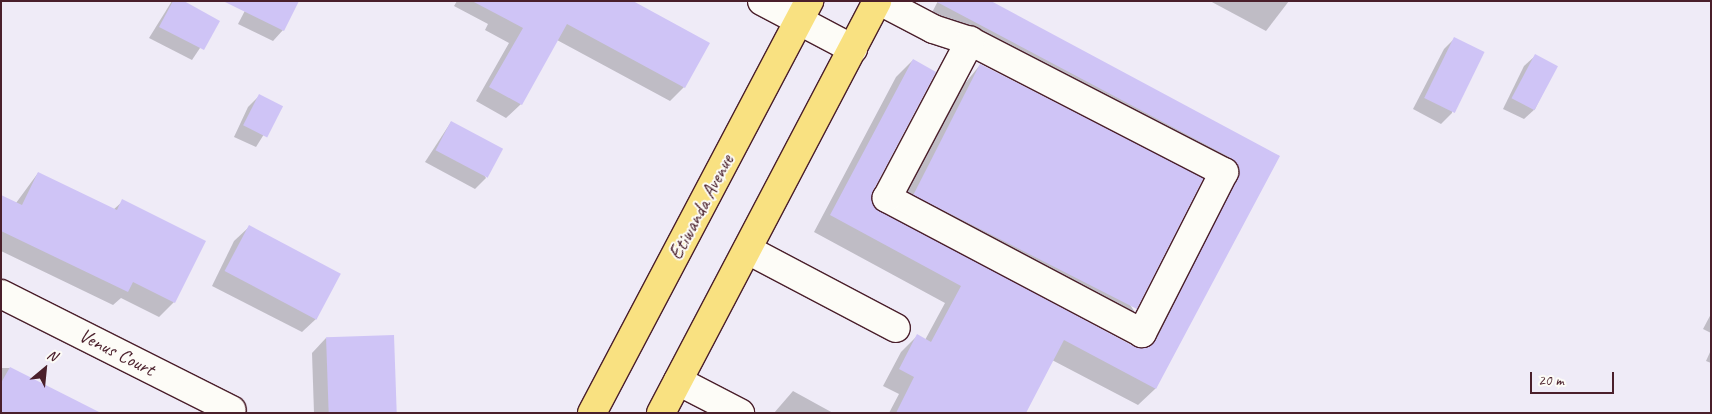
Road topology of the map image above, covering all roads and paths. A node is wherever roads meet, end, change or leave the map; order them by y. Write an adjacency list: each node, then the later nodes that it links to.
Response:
1 (762, 1): 3 (street)
2 (879, 1): 4 (street); 5 (main road)
3 (804, 11): 5 (street); 11 (main road, Etiwanda Avenue)
4 (970, 41): 4 (street)
5 (853, 49): 6 (main road)
6 (748, 250): 8 (street); 9 (main road)
7 (1, 294): 10 (street, Venus Court)
8 (896, 328)
9 (678, 381): 12 (main road); 13 (street)
10 (232, 410)
11 (592, 413)
12 (662, 413)
13 (740, 413)

